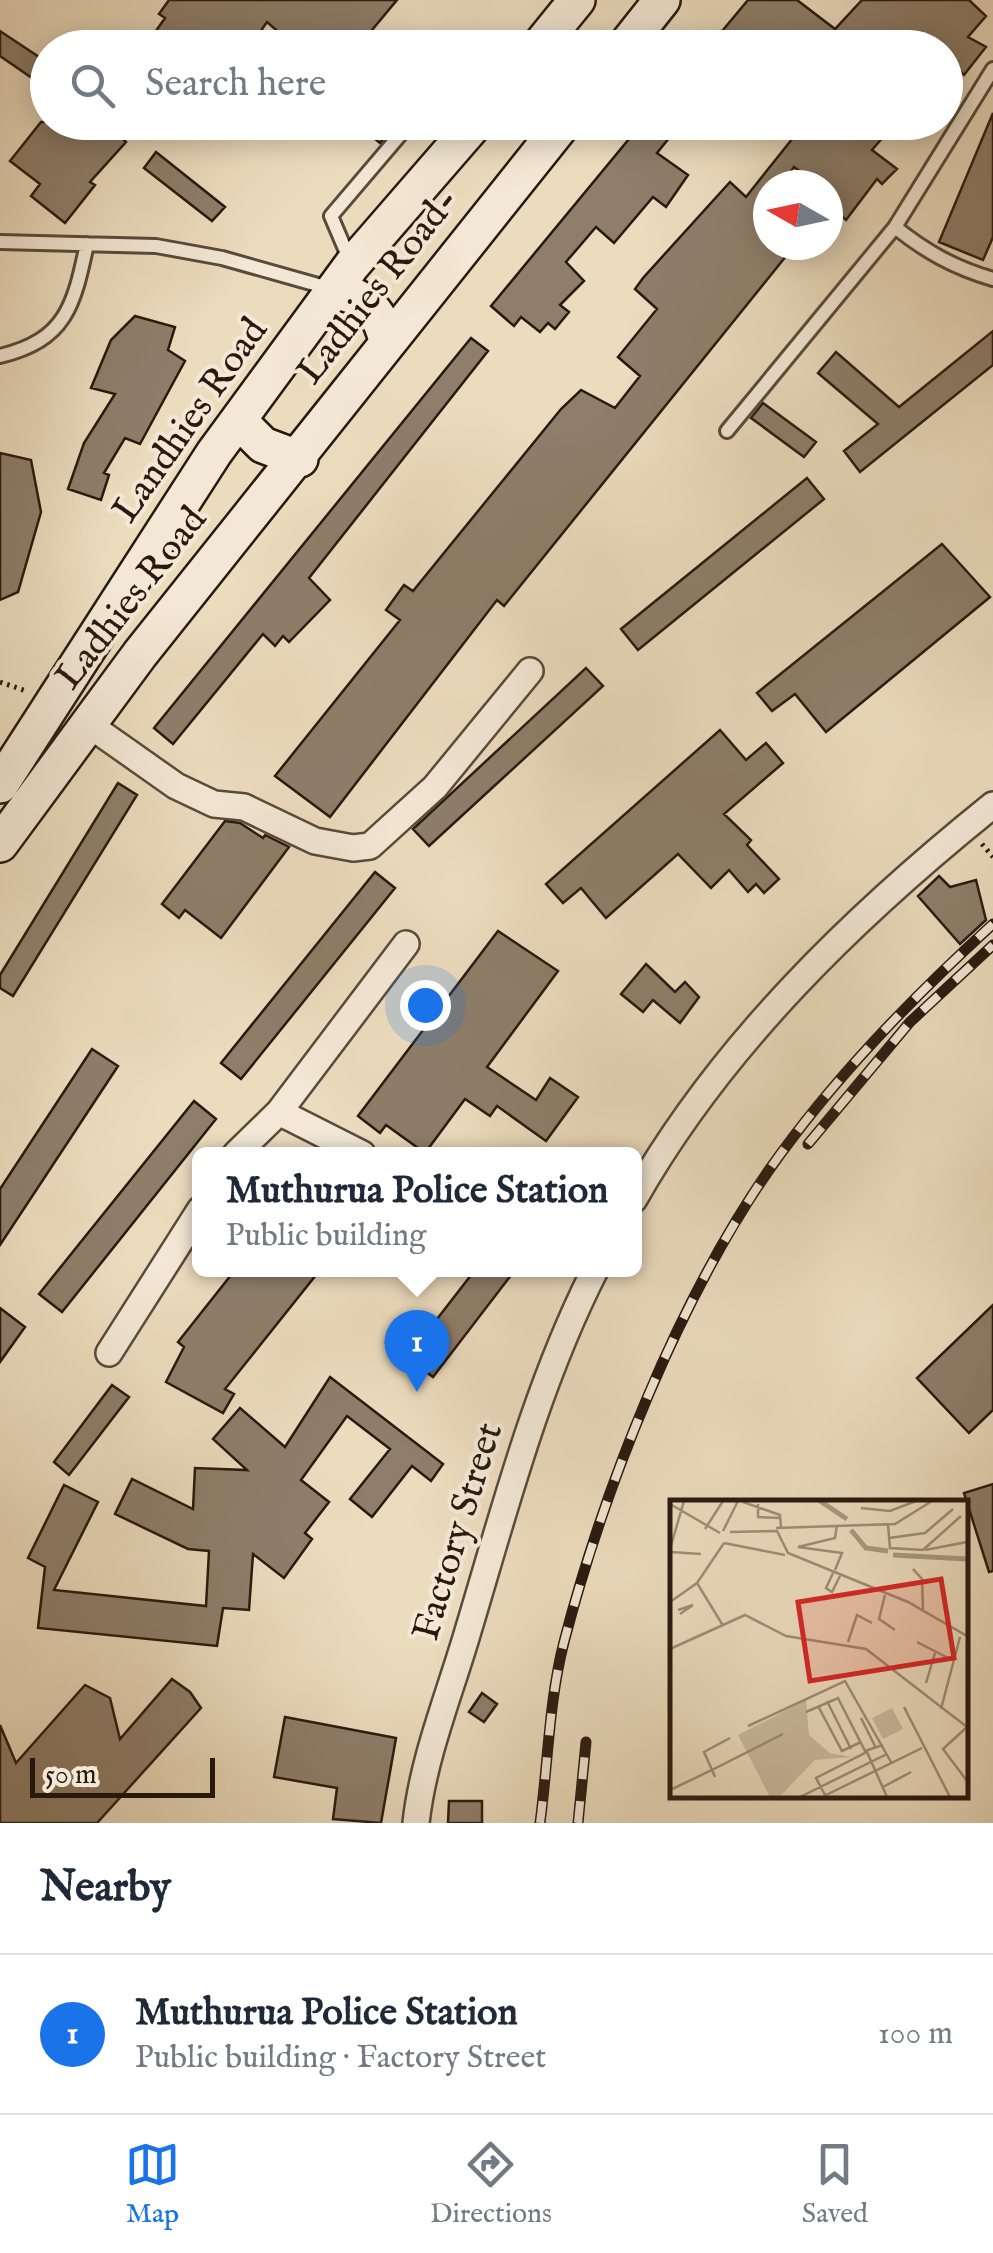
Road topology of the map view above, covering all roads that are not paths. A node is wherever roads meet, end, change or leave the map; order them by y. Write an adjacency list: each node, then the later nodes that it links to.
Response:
1 (662, 0): 4 (main road)
2 (566, 7): 3 (main road)
3 (550, 30)
4 (638, 30)
5 (993, 69): 6 (lane)
6 (963, 118)
7 (396, 140): 14 (lane)
8 (461, 140): 14 (main road, Landhies Road)
9 (550, 140): 16 (main road, Ladhies Road-)
10 (949, 140): 11 (lane)
11 (896, 227): 15 (lane); 19 (lane)
12 (0, 242): 13 (lane)
13 (87, 244): 14 (lane); 17 (lane)
14 (343, 278): 16 (main road); 18 (main road, Landhies Road)
15 (993, 278)
16 (386, 343): 20 (main road, Ladhies Road-)
17 (0, 356)
18 (240, 422): 20 (main road); 23 (main road, Landhies Road)
19 (726, 431)
20 (300, 459): 22 (main road, Ladhies Road)
21 (530, 671): 22 (street)
22 (88, 724): 25 (main road, Ladhies Road)
23 (0, 785)
24 (993, 806): 30 (street)
25 (0, 844)
26 (406, 944): 27 (street)
27 (278, 1112): 28 (street); 29 (street)
28 (243, 1147)
29 (348, 1147)
30 (642, 1186)
31 (192, 1223): 33 (street)
32 (588, 1277): 34 (street, Factory Street)
33 (109, 1353)
34 (416, 1823)

